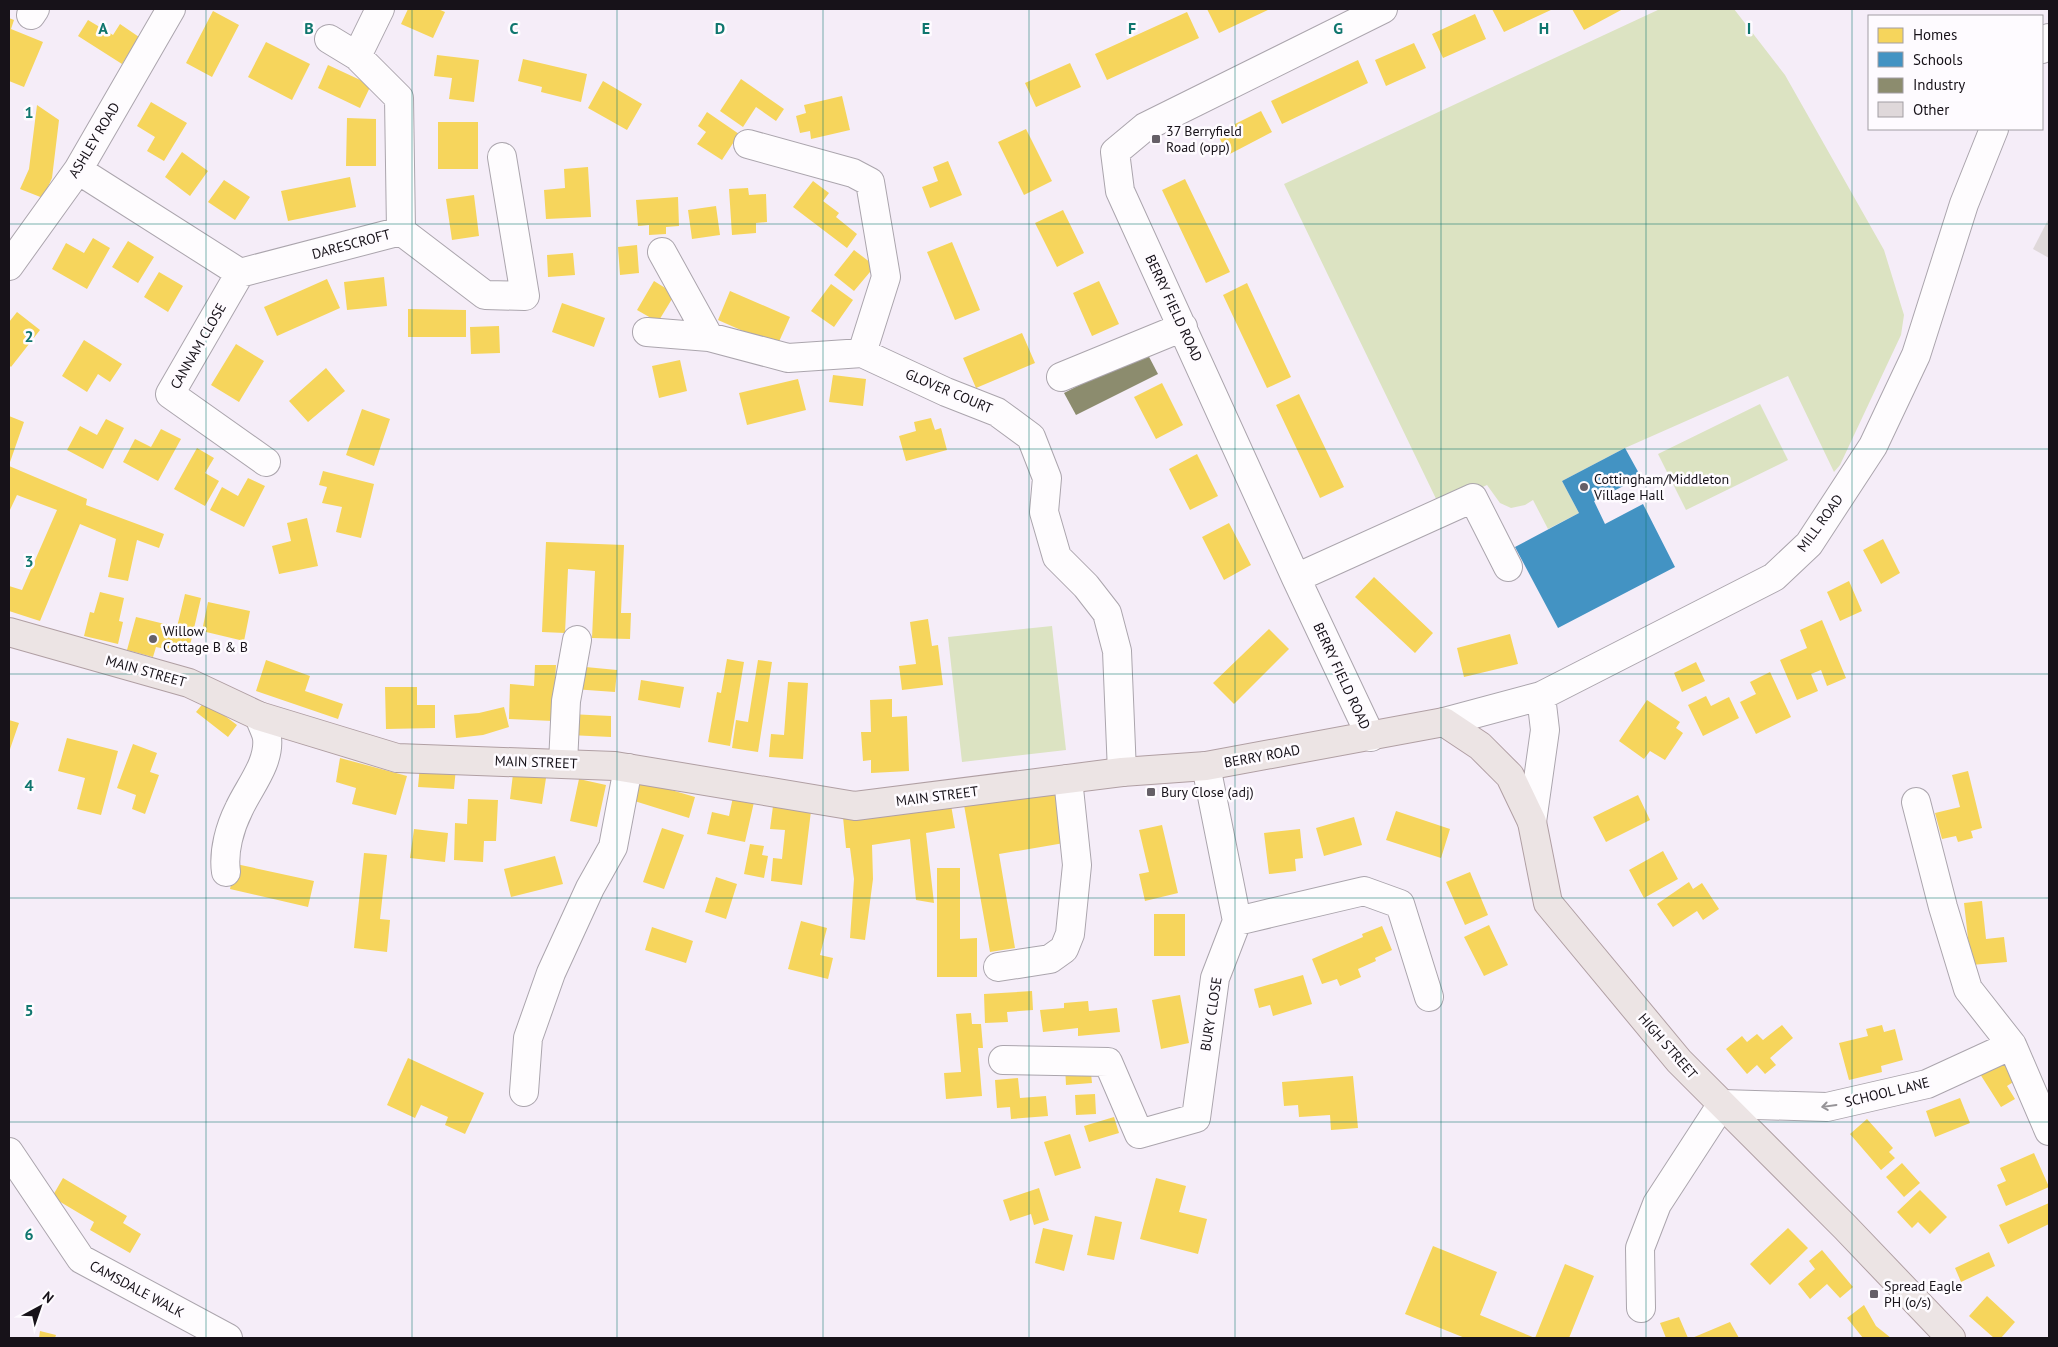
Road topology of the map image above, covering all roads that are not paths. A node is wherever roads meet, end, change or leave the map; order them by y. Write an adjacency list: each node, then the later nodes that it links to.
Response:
1 (171, 9): 9 (street, ASHLEY ROAD)
2 (380, 9): 5 (street)
3 (1383, 9): 14 (street, BERRY FIELD ROAD)
4 (330, 39): 5 (street)
5 (358, 56): 10 (street)
6 (1994, 130): 24 (street, MILL ROAD)
7 (748, 144): 17 (street)
8 (502, 157): 10 (street, DARESCROFT)
9 (78, 170): 12 (street, ASHLEY ROAD); 13 (street)
10 (400, 231): 13 (street, DARESCROFT)
11 (662, 252): 16 (street)
12 (9, 266)
13 (240, 273): 19 (street, CANNAM CLOSE)
14 (1183, 327): 18 (street); 21 (street, BERRY FIELD ROAD)
15 (647, 332): 16 (street, GLOVER COURT)
16 (709, 336): 17 (street, GLOVER COURT)
17 (862, 353): 31 (street, GLOVER COURT)
18 (1061, 377)
19 (266, 462)
20 (1508, 567): 21 (street)
21 (1296, 578): 27 (street, BERRY FIELD ROAD)
22 (9, 632): 25 (main road, MAIN STREET)
23 (577, 640): 28 (street)
24 (1541, 696): 26 (street, MILL ROAD); 34 (street)
25 (259, 716): 28 (main road, MAIN STREET); 35 (street)
26 (1444, 722): 27 (main road, BERRY ROAD); 34 (main road, HIGH STREET)
27 (1371, 736): 29 (main road, BERRY ROAD)
28 (563, 763): 30 (main road, MAIN STREET)
29 (1206, 766): 31 (main road, BERRY ROAD); 36 (street)
30 (628, 768): 32 (main road, MAIN STREET); 41 (street)
31 (1122, 772): 32 (main road, BERRY ROAD)
32 (1074, 779): 37 (street)
33 (1916, 802): 39 (street)
34 (1532, 822): 42 (main road, HIGH STREET)
35 (226, 872)
36 (1237, 921): 38 (street); 40 (street, BURY CLOSE)
37 (998, 967)
38 (1429, 997)
39 (2012, 1045): 42 (street, SCHOOL LANE, one-way to 42); 43 (street)
40 (1003, 1060)
41 (524, 1092)
42 (1722, 1104): 45 (street); 47 (main road, HIGH STREET)
43 (2049, 1131)
44 (9, 1152): 46 (street, CAMSDALE WALK)
45 (1642, 1308)
46 (228, 1338)
47 (1951, 1338)

